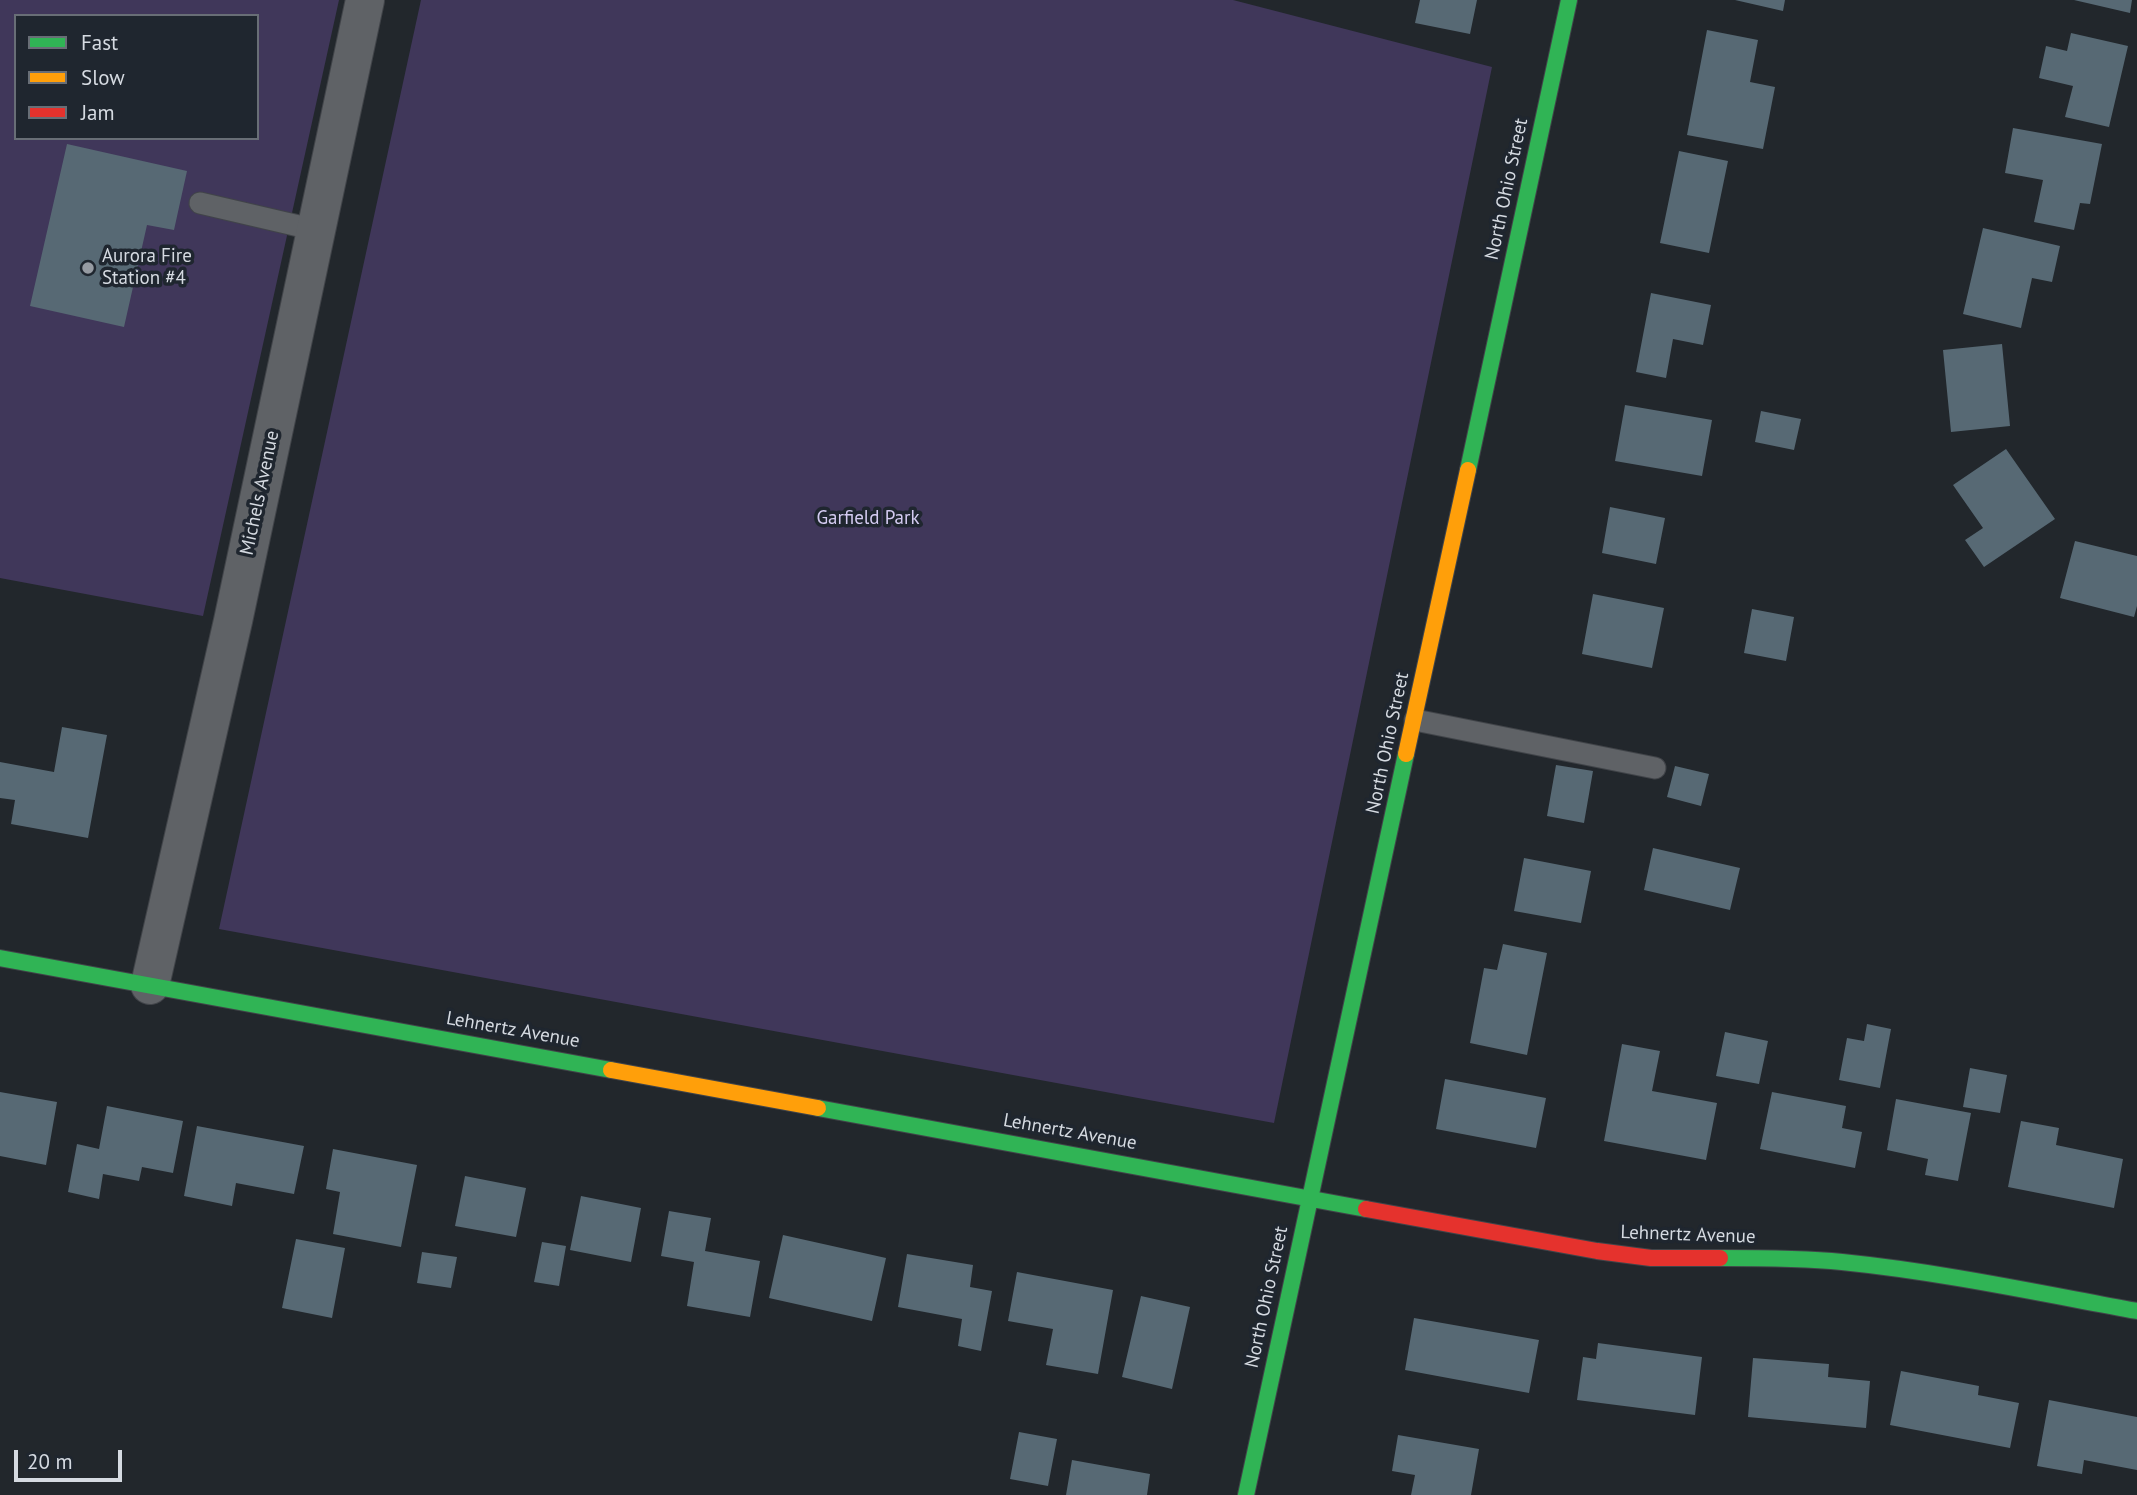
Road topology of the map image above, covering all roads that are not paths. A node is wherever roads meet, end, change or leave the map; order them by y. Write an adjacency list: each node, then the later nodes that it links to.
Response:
1 (365, 0): 4 (street, Michels Avenue)
2 (1569, 0): 5 (street, North Ohio Street)
3 (200, 203): 4 (lane)
4 (316, 230): 8 (street, Michels Avenue)
5 (1415, 720): 6 (lane); 9 (street, North Ohio Street)
6 (1656, 768)
7 (0, 958): 8 (street, Lehnertz Avenue)
8 (150, 985): 9 (street, Lehnertz Avenue)
9 (1310, 1197): 10 (street, Lehnertz Avenue); 11 (street, North Ohio Street)
10 (2137, 1311)
11 (1245, 1495)

